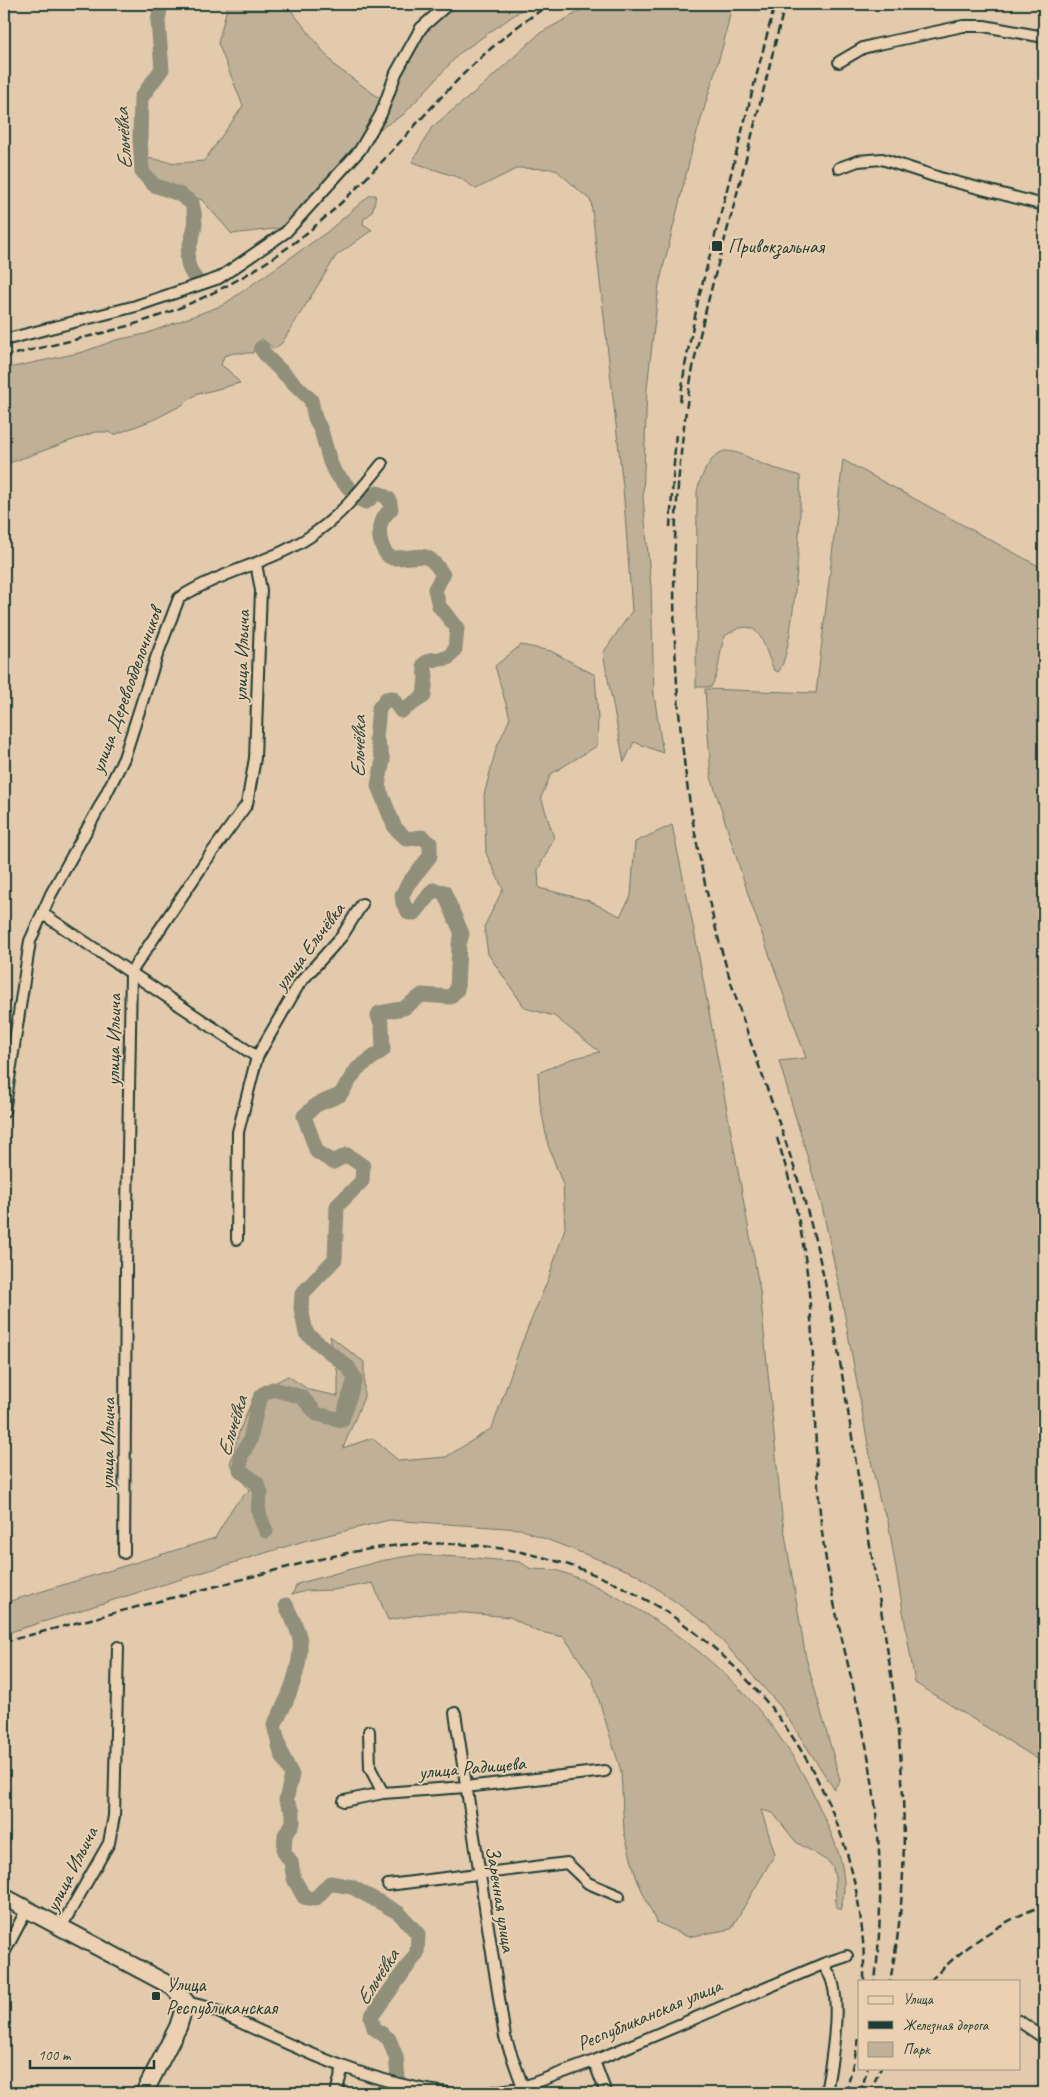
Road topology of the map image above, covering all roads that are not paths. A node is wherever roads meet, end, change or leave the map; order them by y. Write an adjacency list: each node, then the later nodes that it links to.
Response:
1 (448, 4): 6 (street)
2 (1044, 37): 3 (street)
3 (840, 62)
4 (838, 168): 5 (street)
5 (1044, 205)
6 (4, 340)
7 (382, 464): 8 (street, улица Деревообделочников)
8 (256, 564): 10 (street, улица Деревообделочников); 11 (street, улица Ильича)
9 (362, 904): 12 (street, улица Ельчёвка)
10 (43, 914): 11 (street); 13 (street, улица Деревообделочников)
11 (131, 972): 12 (street); 15 (street, улица Ильича)
12 (258, 1057): 14 (street, улица Ельчёвка)
13 (4, 1112)
14 (237, 1239)
15 (124, 1553)
16 (118, 1647): 28 (street, улица Ильича)
17 (455, 1713): 20 (street, Заречная улица)
18 (369, 1731): 21 (street)
19 (605, 1771): 20 (street, улица Радищева)
20 (465, 1787): 21 (street, улица Радищева); 23 (street, Заречная улица)
21 (383, 1793): 22 (street, улица Радищева)
22 (344, 1801)
23 (480, 1873): 24 (street); 25 (street); 37 (street, Заречная улица)
24 (388, 1885)
25 (619, 1896)
26 (4, 1897): 27 (main road)
27 (27, 1909): 28 (main road); 29 (street)
28 (61, 1927): 32 (main road)
29 (4, 1953)
30 (847, 1956): 31 (street, Республиканская улица)
31 (823, 1964): 35 (street, Республиканская улица); 43 (street)
32 (186, 2002): 36 (street); 38 (main road)
33 (1020, 2022): 34 (street)
34 (1044, 2038)
35 (594, 2061): 37 (street, Республиканская улица); 42 (street)
36 (343, 2067): 39 (street); 40 (street)
37 (523, 2088): 41 (street, Республиканская улица)
38 (144, 2093)
39 (336, 2093)
40 (448, 2093)
41 (489, 2093)
42 (606, 2093)
43 (826, 2093)

